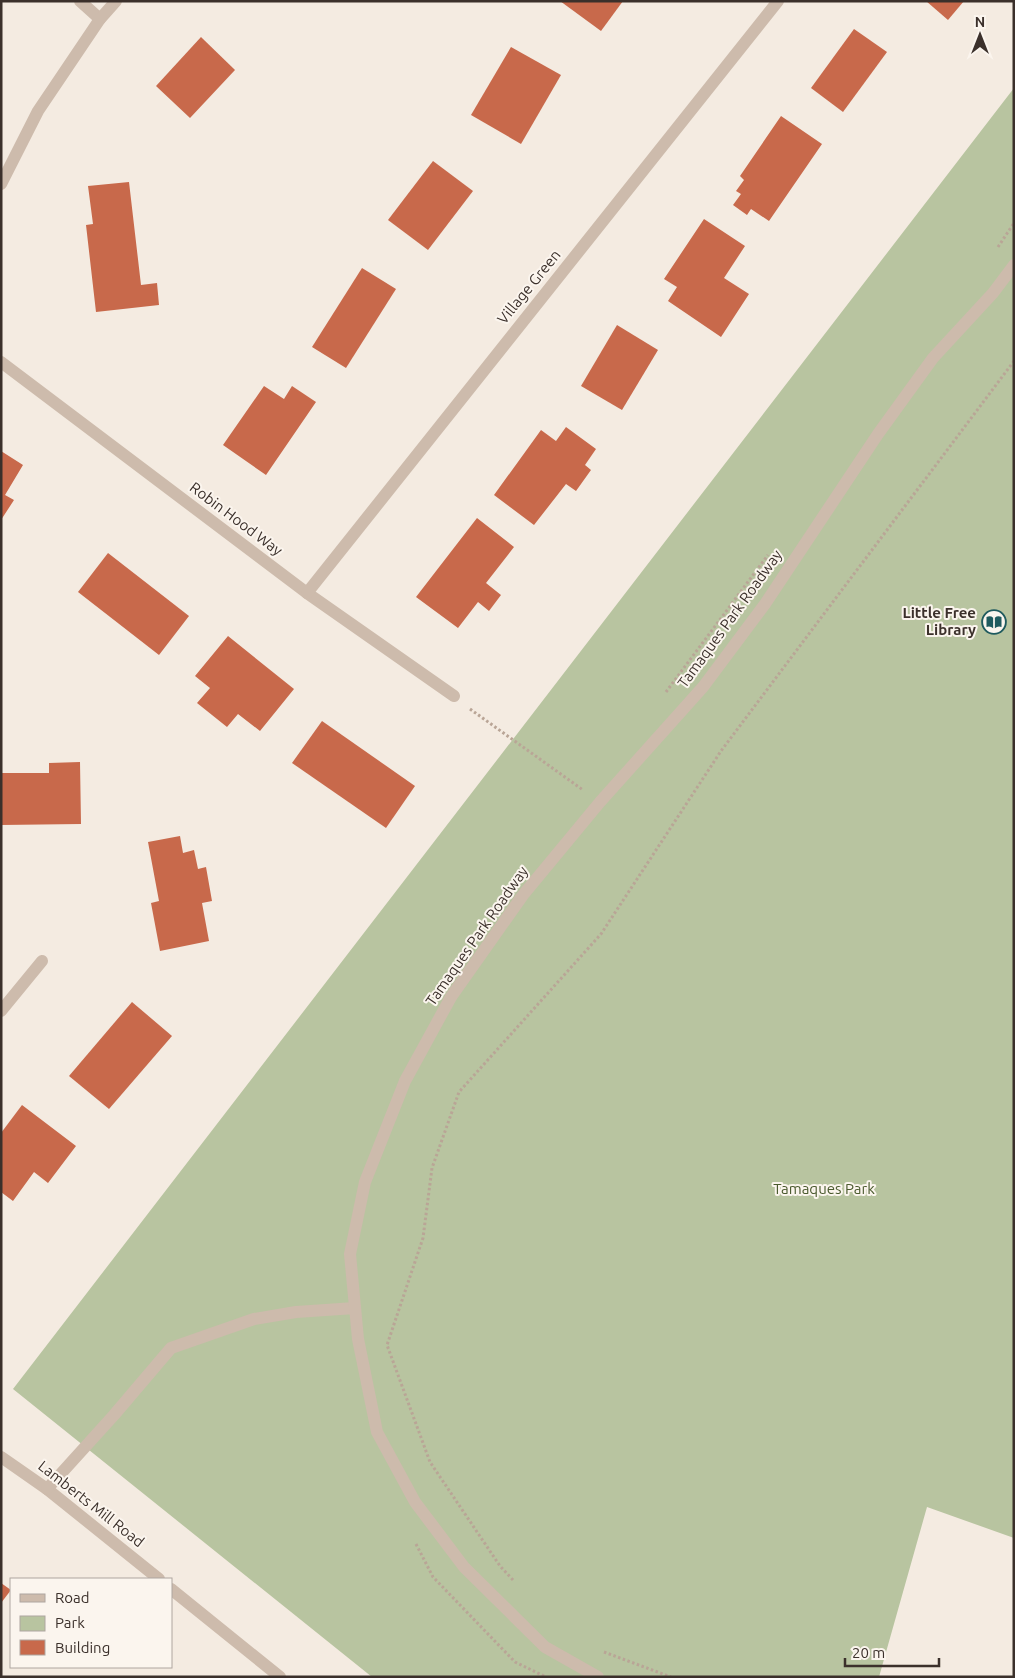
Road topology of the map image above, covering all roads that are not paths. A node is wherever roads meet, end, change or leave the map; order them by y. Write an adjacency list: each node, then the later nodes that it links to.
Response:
1 (80, 1): 4 (street)
2 (116, 1): 4 (street)
3 (778, 1): 8 (street, Village Green)
4 (100, 19): 5 (street)
5 (1, 184)
6 (1014, 265): 12 (street, Tamaques Park Roadway)
7 (1, 362): 8 (street, Robin Hood Way)
8 (307, 593): 9 (street, Robin Hood Way)
9 (454, 696)
10 (42, 960): 11 (street)
11 (1, 1011)
12 (355, 1308): 14 (street); 18 (street, Tamaques Park Roadway)
13 (1, 1457): 14 (street, Lamberts Mill Road)
14 (47, 1489): 15 (street, Lamberts Mill Road)
15 (158, 1578)
16 (172, 1590): 17 (street)
17 (280, 1677)
18 (598, 1677)

